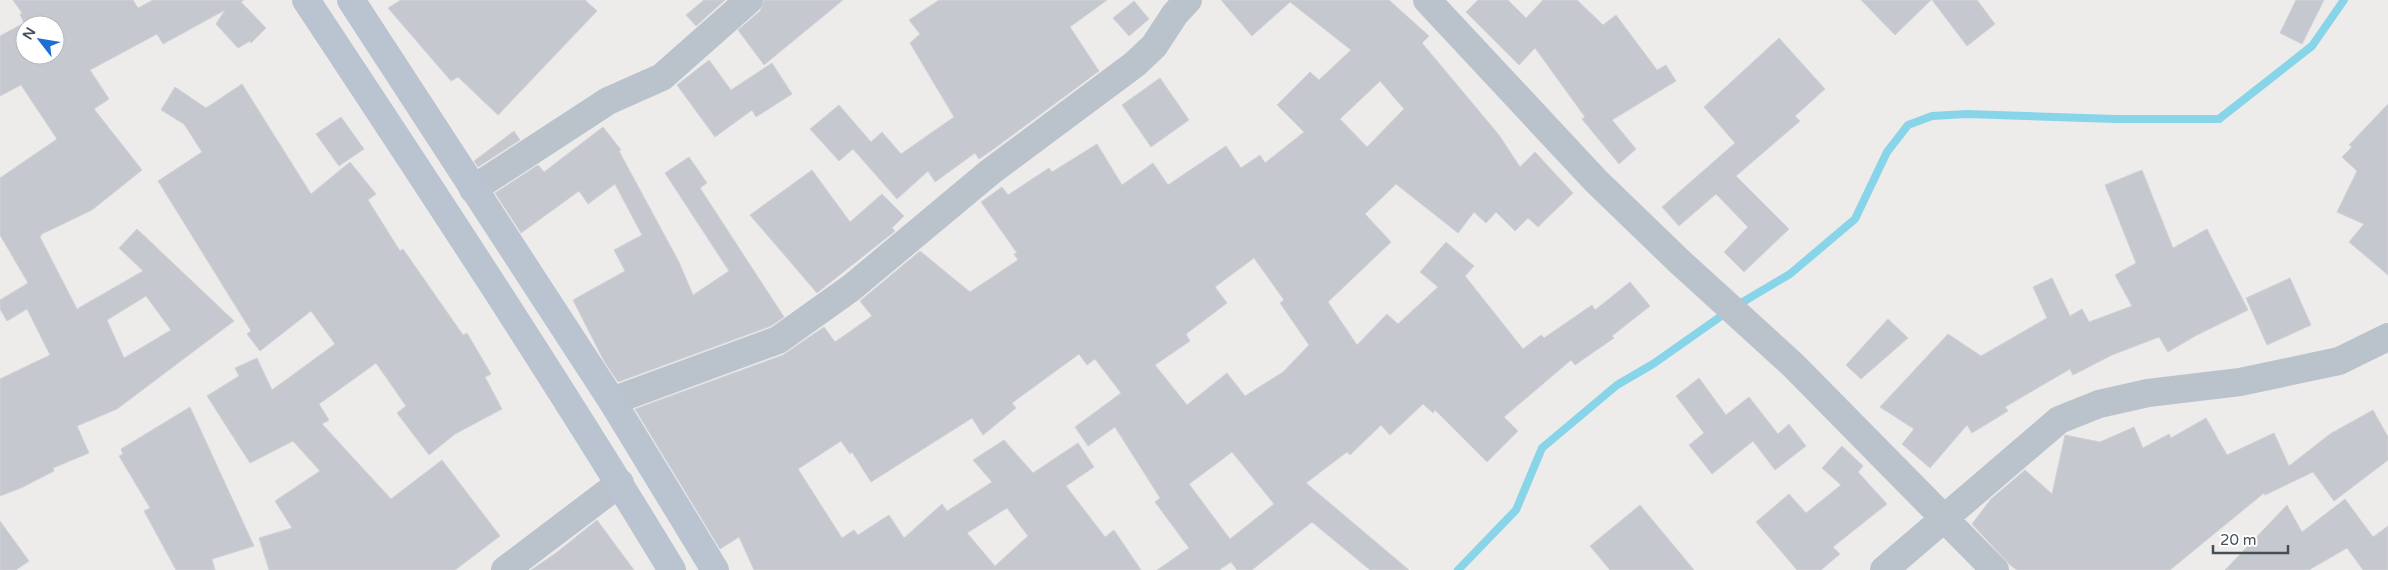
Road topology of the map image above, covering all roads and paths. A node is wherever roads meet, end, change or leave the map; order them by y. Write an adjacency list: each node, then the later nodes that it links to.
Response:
1 (306, 0): 8 (main road)
2 (351, 0): 6 (main road)
3 (750, 0): 6 (street)
4 (1188, 0): 10 (street)
5 (1427, 0): 12 (street)
6 (473, 189): 7 (main road)
7 (524, 268): 8 (main road); 10 (main road)
8 (496, 287): 11 (main road)
9 (2388, 337): 12 (street)
10 (612, 401): 15 (main road)
11 (620, 483): 13 (street); 14 (main road)
12 (1944, 519): 16 (street); 17 (street)
13 (506, 570)
14 (672, 570)
15 (715, 570)
16 (1884, 570)
17 (1995, 570)

